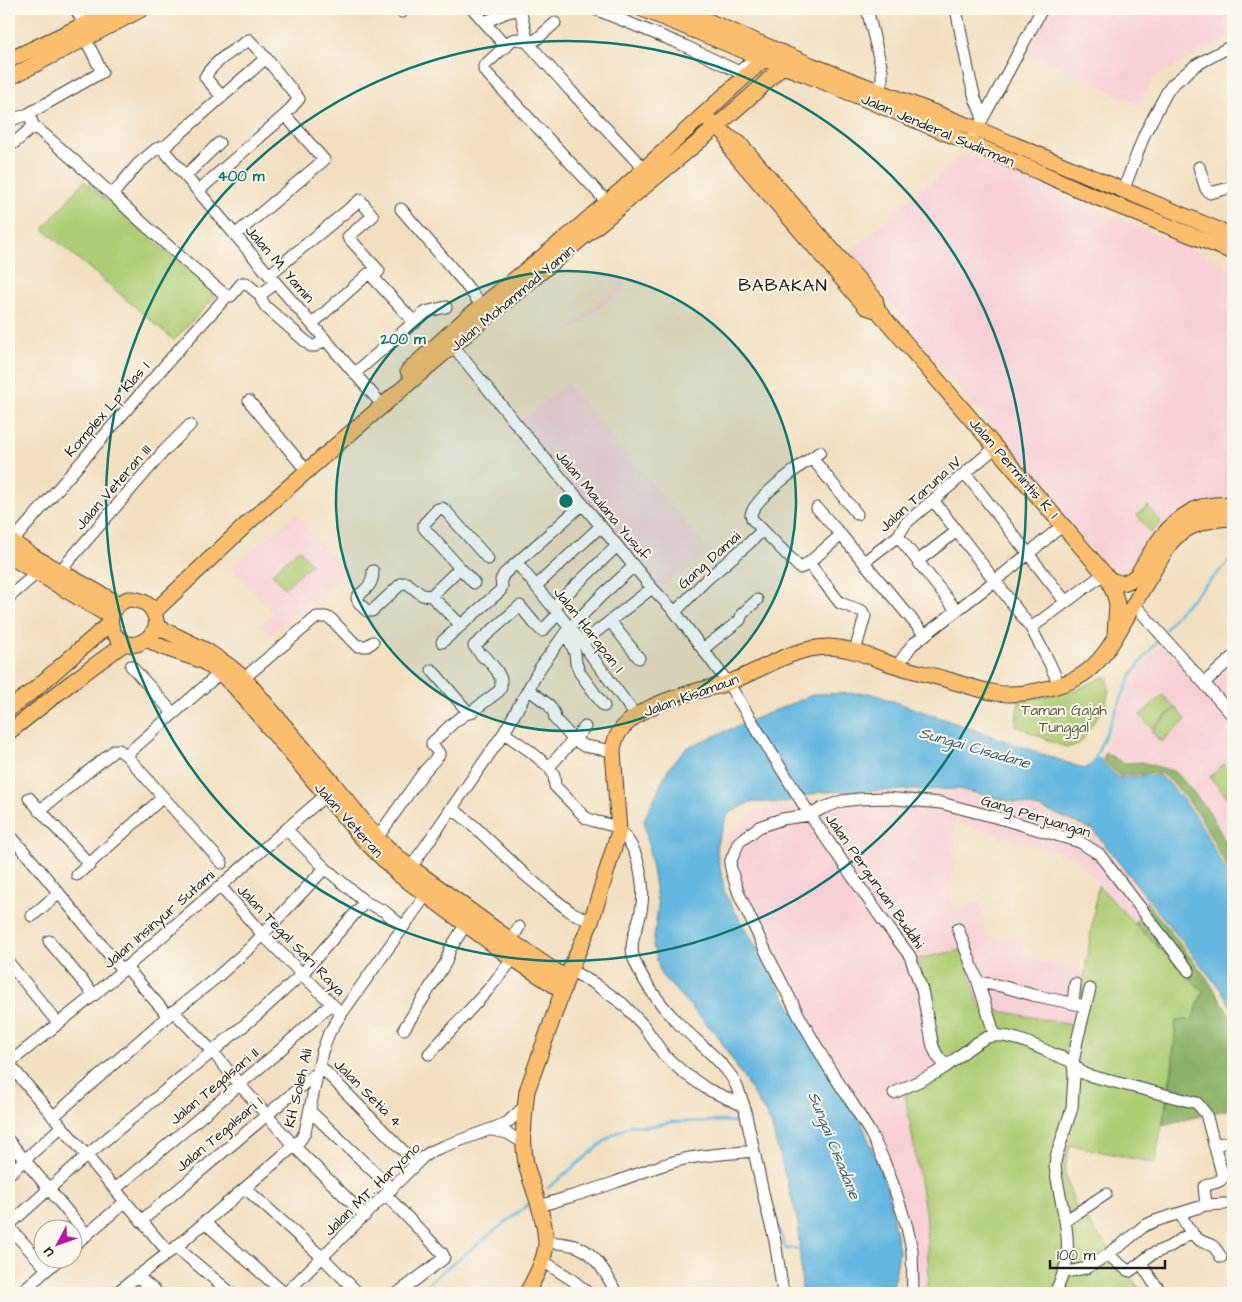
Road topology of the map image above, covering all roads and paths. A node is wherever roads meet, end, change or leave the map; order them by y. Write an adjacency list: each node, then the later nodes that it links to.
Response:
1 (76, 9): 15 (street)
2 (117, 9): 15 (main road)
3 (142, 9): 15 (main road)
4 (473, 9): 13 (street)
5 (520, 9): 13 (street); 17 (street)
6 (642, 9): 12 (main road, Jalan Jenderal Sudirman)
7 (680, 9): 27 (main road, Jalan Jenderal Sudirman)
8 (867, 9): 27 (street)
9 (956, 9): 33 (street)
10 (1042, 9): 33 (street)
11 (602, 10): 16 (street)
12 (662, 18): 16 (street); 21 (main road, Jalan Jenderal Sudirman)
13 (485, 22): 19 (street)
14 (555, 23): 17 (street)
15 (84, 32): 22 (main road); 24 (main road); 29 (street)
16 (656, 34): 21 (street)
17 (528, 43): 19 (street); 41 (street)
18 (1233, 45): 45 (street)
19 (506, 46): 47 (street)
20 (266, 58): 28 (street); 28 (street); 30 (street)
21 (760, 58): 23 (main road, Jalan Jenderal Sudirman); 25 (main road, Jalan Mohammad Yamin)
22 (9, 60)
23 (782, 66): 26 (main road, Jalan Mohammad Yamin); 37 (main road, Jalan Jenderal Sudirman)
24 (9, 78)
25 (744, 78): 26 (main road); 31 (main road, Jalan Mohammad Yamin)
26 (760, 88): 35 (main road, Jalan Mohammad Yamin)
27 (879, 91): 33 (main road, Jalan Jenderal Sudirman)
28 (222, 97): 39 (street)
29 (28, 114): 32 (street); 34 (street)
30 (285, 115): 44 (street); 49 (street)
31 (699, 119): 35 (main road, Jalan Permintis K. 1); 41 (main road, Jalan Mohammad Yamin)
32 (9, 121)
33 (980, 123): 37 (street); 45 (main road, Jalan Jenderal Sudirman)
34 (34, 126): 38 (street); 46 (street)
35 (722, 131): 61 (main road, Jalan Mohammad Yamin); 66 (main road, Jalan Permintis K. 1)
36 (219, 143): 42 (street)
37 (970, 143): 51 (main road, Jalan Jenderal Sudirman)
38 (9, 146)
39 (161, 147): 42 (street, Jalan M. Yamin); 46 (street)
40 (1199, 167): 43 (street)
41 (644, 169): 47 (main road, Jalan Mohammad Yamin)
42 (185, 176): 44 (street, Jalan M. Yamin)
43 (1233, 187)
44 (198, 191): 49 (street, Jalan M. Yamin)
45 (1123, 191): 50 (main road, Jalan Jenderal Sudirman)
46 (112, 195): 55 (street)
47 (607, 202): 56 (main road, Jalan Mohammad Yamin)
48 (402, 208): 56 (street)
49 (235, 235): 53 (street, Jalan M. Yamin)
50 (1233, 236)
51 (1233, 252)
52 (373, 277): 53 (street); 58 (street); 59 (street)
53 (272, 279): 54 (street); 59 (street, Jalan M. Yamin)
54 (260, 295): 55 (street); 60 (street)
55 (229, 296): 81 (street, Komplex Lp Klas I)
56 (482, 306): 63 (main road, Jalan Mohammad Yamin)
57 (446, 308): 58 (street)
58 (414, 323): 62 (street)
59 (312, 324): 60 (street, Jalan M. Yamin)
60 (325, 340): 62 (street, Jalan M. Yamin)
61 (453, 346): 70 (street, Jalan Maulana Yusuf); 107 (main road, Jalan Mohammad Yamin)
62 (355, 373): 63 (street, Jalan M. Yamin)
63 (377, 399): 67 (main road, Jalan Mohammad Yamin)
64 (249, 401): 67 (street)
65 (190, 425): 91 (street, Jalan Veteran III)
66 (996, 447): 68 (street, Jalan Taruna IV); 75 (main road, Jalan Permintis K. 1)
67 (301, 464): 107 (main road, Jalan Mohammad Yamin)
68 (965, 473): 69 (street, Jalan Taruna IV); 83 (street)
69 (933, 500): 78 (street); 80 (street, Jalan Taruna IV)
70 (583, 504): 76 (street, Jalan Maulana Yusuf); 87 (street)
71 (1233, 504): 94 (main road)
72 (817, 508): 79 (street)
73 (856, 514): 77 (street)
74 (1233, 518): 103 (main road, Jalan Kisamaun)
75 (1062, 525): 83 (street); 94 (main road, Jalan Permintis K. 1)
76 (601, 526): 82 (street, Jalan Maulana Yusuf); 97 (street)
77 (763, 530): 88 (street); 106 (street, Gang Damai)
78 (957, 531): 85 (street); 95 (street)
79 (841, 536): 86 (street); 88 (street)
80 (898, 536): 85 (street); 86 (street, Jalan Taruna IV)
81 (10, 546): 91 (main road); 93 (main road)
82 (617, 546): 89 (street, Jalan Maulana Yusuf); 104 (street)
83 (1028, 554): 95 (street); 102 (street)
84 (488, 559): 90 (street)
85 (918, 561): 105 (street)
86 (864, 562): 113 (street)
87 (517, 563): 97 (street, Jalan Harapan I); 110 (street)
88 (809, 563): 121 (street)
89 (634, 566): 98 (street, Jalan Maulana Yusuf); 112 (street)
90 (460, 568): 96 (street); 99 (street)
91 (60, 571): 108 (main road)
92 (373, 571): 99 (street)
93 (37, 573): 100 (street); 108 (main road)
94 (1106, 575): 102 (street); 115 (main road, Jalan Permintis K. 1)
95 (994, 581): 105 (street); 111 (street)
96 (474, 583)
97 (536, 586): 104 (street, Jalan Harapan I)
98 (652, 588): 106 (street, Jalan Maulana Yusuf); 109 (street)
99 (432, 596): 110 (street)
100 (9, 597)
101 (757, 600): 120 (street)
102 (1065, 601): 111 (street)
103 (1134, 604): 115 (main road, Jalan Kisamaun); 130 (street)
104 (556, 610): 112 (street, Jalan Harapan I); 135 (street)
105 (956, 610): 113 (street)
106 (675, 612): 120 (street, Jalan Maulana Yusuf)
107 (153, 614): 108 (main road); 114 (main road); 128 (main road, Jalan Veteran)
108 (113, 615): 118 (main road); 134 (main road)
109 (610, 621): 119 (street); 122 (street)
110 (461, 625): 117 (street)
111 (1031, 628): 131 (street)
112 (568, 630): 119 (street, Jalan Harapan I); 132 (street); 133 (street)
113 (924, 634): 125 (street)
114 (147, 639): 118 (main road); 127 (main road, Jalan Veteran)
115 (1114, 639): 131 (main road, Jalan Kisamaun)
116 (373, 642): 128 (street)
117 (442, 642)
118 (125, 643): 141 (main road)
119 (582, 643): 137 (street, Jalan Harapan I)
120 (703, 649): 129 (street, Jalan Maulana Yusuf)
121 (855, 651): 125 (main road, Jalan Kisamaun); 129 (main road, Jalan Kisamaun)
122 (640, 658)
123 (1233, 658): 130 (street)
124 (131, 666): 136 (street)
125 (897, 666): 131 (main road, Jalan Kisamaun)
126 (432, 670): 135 (street)
127 (220, 673): 136 (street); 140 (main road, Jalan Veteran)
128 (244, 678): 140 (main road, Jalan Veteran)
129 (728, 683): 137 (main road, Jalan Kisamaun); 152 (street, Jalan Perguruan Buddhi)
130 (1204, 683): 138 (street)
131 (1059, 685)
132 (528, 689): 142 (street); 143 (street)
133 (604, 706)
134 (9, 709)
135 (468, 712): 156 (street)
136 (173, 713): 145 (street)
137 (636, 716): 144 (main road, Jalan Kisamaun)
138 (1233, 716)
139 (585, 727): 143 (street)
140 (279, 729): 147 (main road, Jalan Veteran); 156 (main road, Jalan Veteran)
141 (9, 732)
142 (504, 733): 146 (street); 150 (street)
143 (573, 739): 144 (street); 146 (street)
144 (613, 751): 153 (main road, Jalan Kisamaun)
145 (126, 755): 148 (street); 151 (street)
146 (549, 767): 153 (street)
147 (326, 795): 154 (street, Jalan Insinyur Sutami); 164 (main road, Jalan Veteran)
148 (163, 797): 157 (street); 158 (street)
149 (29, 798): 151 (street)
150 (452, 808): 159 (street); 168 (street)
151 (39, 811): 158 (street)
152 (810, 815): 178 (street, Gang Perjuangan); 197 (street, Jalan Perguruan Buddhi); 259 (street, Gang Perjuangan)
153 (619, 829): 168 (main road, Jalan Kisamaun); 202 (street)
154 (287, 830): 160 (street); 162 (street, Jalan Insinyur Sutami)
155 (9, 834): 163 (street)
156 (377, 838): 159 (main road, Jalan Veteran)
157 (222, 863)
158 (90, 864): 161 (street)
159 (411, 867): 167 (main road, Jalan Veteran)
160 (325, 868): 165 (street); 172 (street)
161 (77, 875)
162 (220, 886): 172 (street, Jalan Tegal Sari Raya); 177 (street, Jalan Insinyur Sutami)
163 (59, 893): 166 (street); 177 (street)
164 (426, 895): 167 (main road, Jalan Veteran); 169 (street, KH Soleh Ali)
165 (365, 902): 169 (street); 179 (street)
166 (32, 916)
167 (469, 919): 173 (main road, Jalan Veteran); 175 (main road, Jalan Veteran); 191 (street)
168 (591, 922): 180 (main road, Jalan Kisamaun)
169 (403, 927): 188 (street, KH Soleh Ali)
170 (519, 927): 173 (street)
171 (958, 929): 181 (street)
172 (262, 934): 179 (street, Jalan Tegal Sari Raya); 189 (street)
173 (511, 940): 180 (main road, Jalan Veteran)
174 (49, 941): 184 (street)
175 (513, 959): 180 (main road, Jalan Veteran); 194 (street)
176 (9, 963): 190 (street)
177 (124, 969): 184 (street, Jalan Insinyur Sutami); 189 (street)
178 (1190, 971)
179 (302, 974): 186 (street, Jalan Tegal Sari Raya); 193 (street)
180 (567, 980): 201 (main road, Jalan Kisamaun); 202 (street)
181 (978, 982): 185 (street); 192 (street)
182 (1074, 984): 185 (street)
183 (1090, 989): 187 (street)
184 (94, 995): 190 (street, Jalan Insinyur Sutami)
185 (1073, 1003): 187 (street)
186 (331, 1004): 188 (street, Jalan Tegal Sari Raya); 199 (street, Jalan Tegalsari II)
187 (1085, 1006): 195 (street)
188 (342, 1013): 198 (street, KH Soleh Ali)
189 (171, 1014): 193 (street); 205 (street)
190 (58, 1023): 196 (street, Jalan Insinyur Sutami)
191 (404, 1029)
192 (996, 1036): 195 (street); 197 (street)
193 (213, 1052): 199 (street); 214 (street)
194 (429, 1054)
195 (1073, 1063): 211 (street); 230 (street)
196 (9, 1064): 205 (street)
197 (947, 1066): 200 (street)
198 (318, 1069): 203 (street, KH Soleh Ali); 204 (street, Jalan Tegalsari 1); 216 (street, Jalan Setia 4)
199 (240, 1084): 204 (street); 220 (street, Jalan Tegalsari II)
200 (894, 1093)
201 (525, 1106): 207 (street, Jalan MT. Haryono); 210 (main road, Jalan Kisamaun)
202 (744, 1106): 213 (street)
203 (310, 1112): 212 (street, KH Soleh Ali); 221 (street)
204 (266, 1114): 212 (street); 229 (street, Jalan Tegalsari 1)
205 (53, 1117): 206 (street)
206 (61, 1127): 214 (street); 215 (street)
207 (492, 1130): 210 (street); 216 (street, Jalan MT. Haryono)
208 (9, 1141): 215 (street)
209 (1233, 1141): 211 (street)
210 (524, 1143): 226 (main road, Jalan Kisamaun)
211 (1214, 1145): 225 (street)
212 (294, 1146): 219 (street, KH Soleh Ali); 228 (street)
213 (753, 1150): 226 (street); 258 (street)
214 (86, 1156): 218 (street); 220 (street)
215 (25, 1160): 217 (street); 218 (street)
216 (416, 1164): 221 (street, Jalan MT. Haryono)
217 (9, 1174)
218 (49, 1188): 232 (street); 234 (street)
219 (245, 1188): 231 (street, KH Soleh Ali); 240 (street)
220 (115, 1189): 223 (street)
221 (389, 1192): 228 (street, Jalan MT. Haryono); 254 (street)
222 (1106, 1194): 230 (street)
223 (125, 1202): 229 (street); 234 (street)
224 (1225, 1204): 225 (street)
225 (1206, 1205): 227 (street)
226 (540, 1206): 236 (main road, Jalan Kisamaun)
227 (1181, 1214): 233 (street); 239 (street)
228 (364, 1216): 240 (street, Jalan MT. Haryono)
229 (141, 1221): 237 (street)
230 (1065, 1221): 245 (street)
231 (204, 1222): 237 (street, KH Soleh Ali); 252 (street)
232 (9, 1226): 238 (street)
233 (1192, 1232): 241 (street); 243 (street)
234 (87, 1235): 235 (street)
235 (82, 1239)
236 (546, 1242): 242 (main road, Jalan Kisamaun); 257 (street)
237 (172, 1249): 246 (street, KH Soleh Ali); 251 (street)
238 (32, 1252)
239 (1108, 1255): 243 (street); 245 (street)
240 (322, 1257): 252 (street, Jalan MT. Haryono); 253 (street)
241 (1221, 1257)
242 (543, 1262): 255 (main road, Jalan Kisamaun); 256 (street)
243 (1141, 1263): 247 (street)
244 (46, 1270): 248 (street)
245 (1064, 1273): 260 (street)
246 (137, 1276): 249 (street, KH Soleh Ali); 250 (street)
247 (1158, 1288)
248 (20, 1293)
249 (116, 1293)
250 (158, 1293)
251 (231, 1293)
252 (285, 1293)
253 (358, 1293)
254 (398, 1293)
255 (527, 1293)
256 (588, 1293)
257 (616, 1293)
258 (783, 1293)
259 (914, 1293)
260 (1055, 1293)

